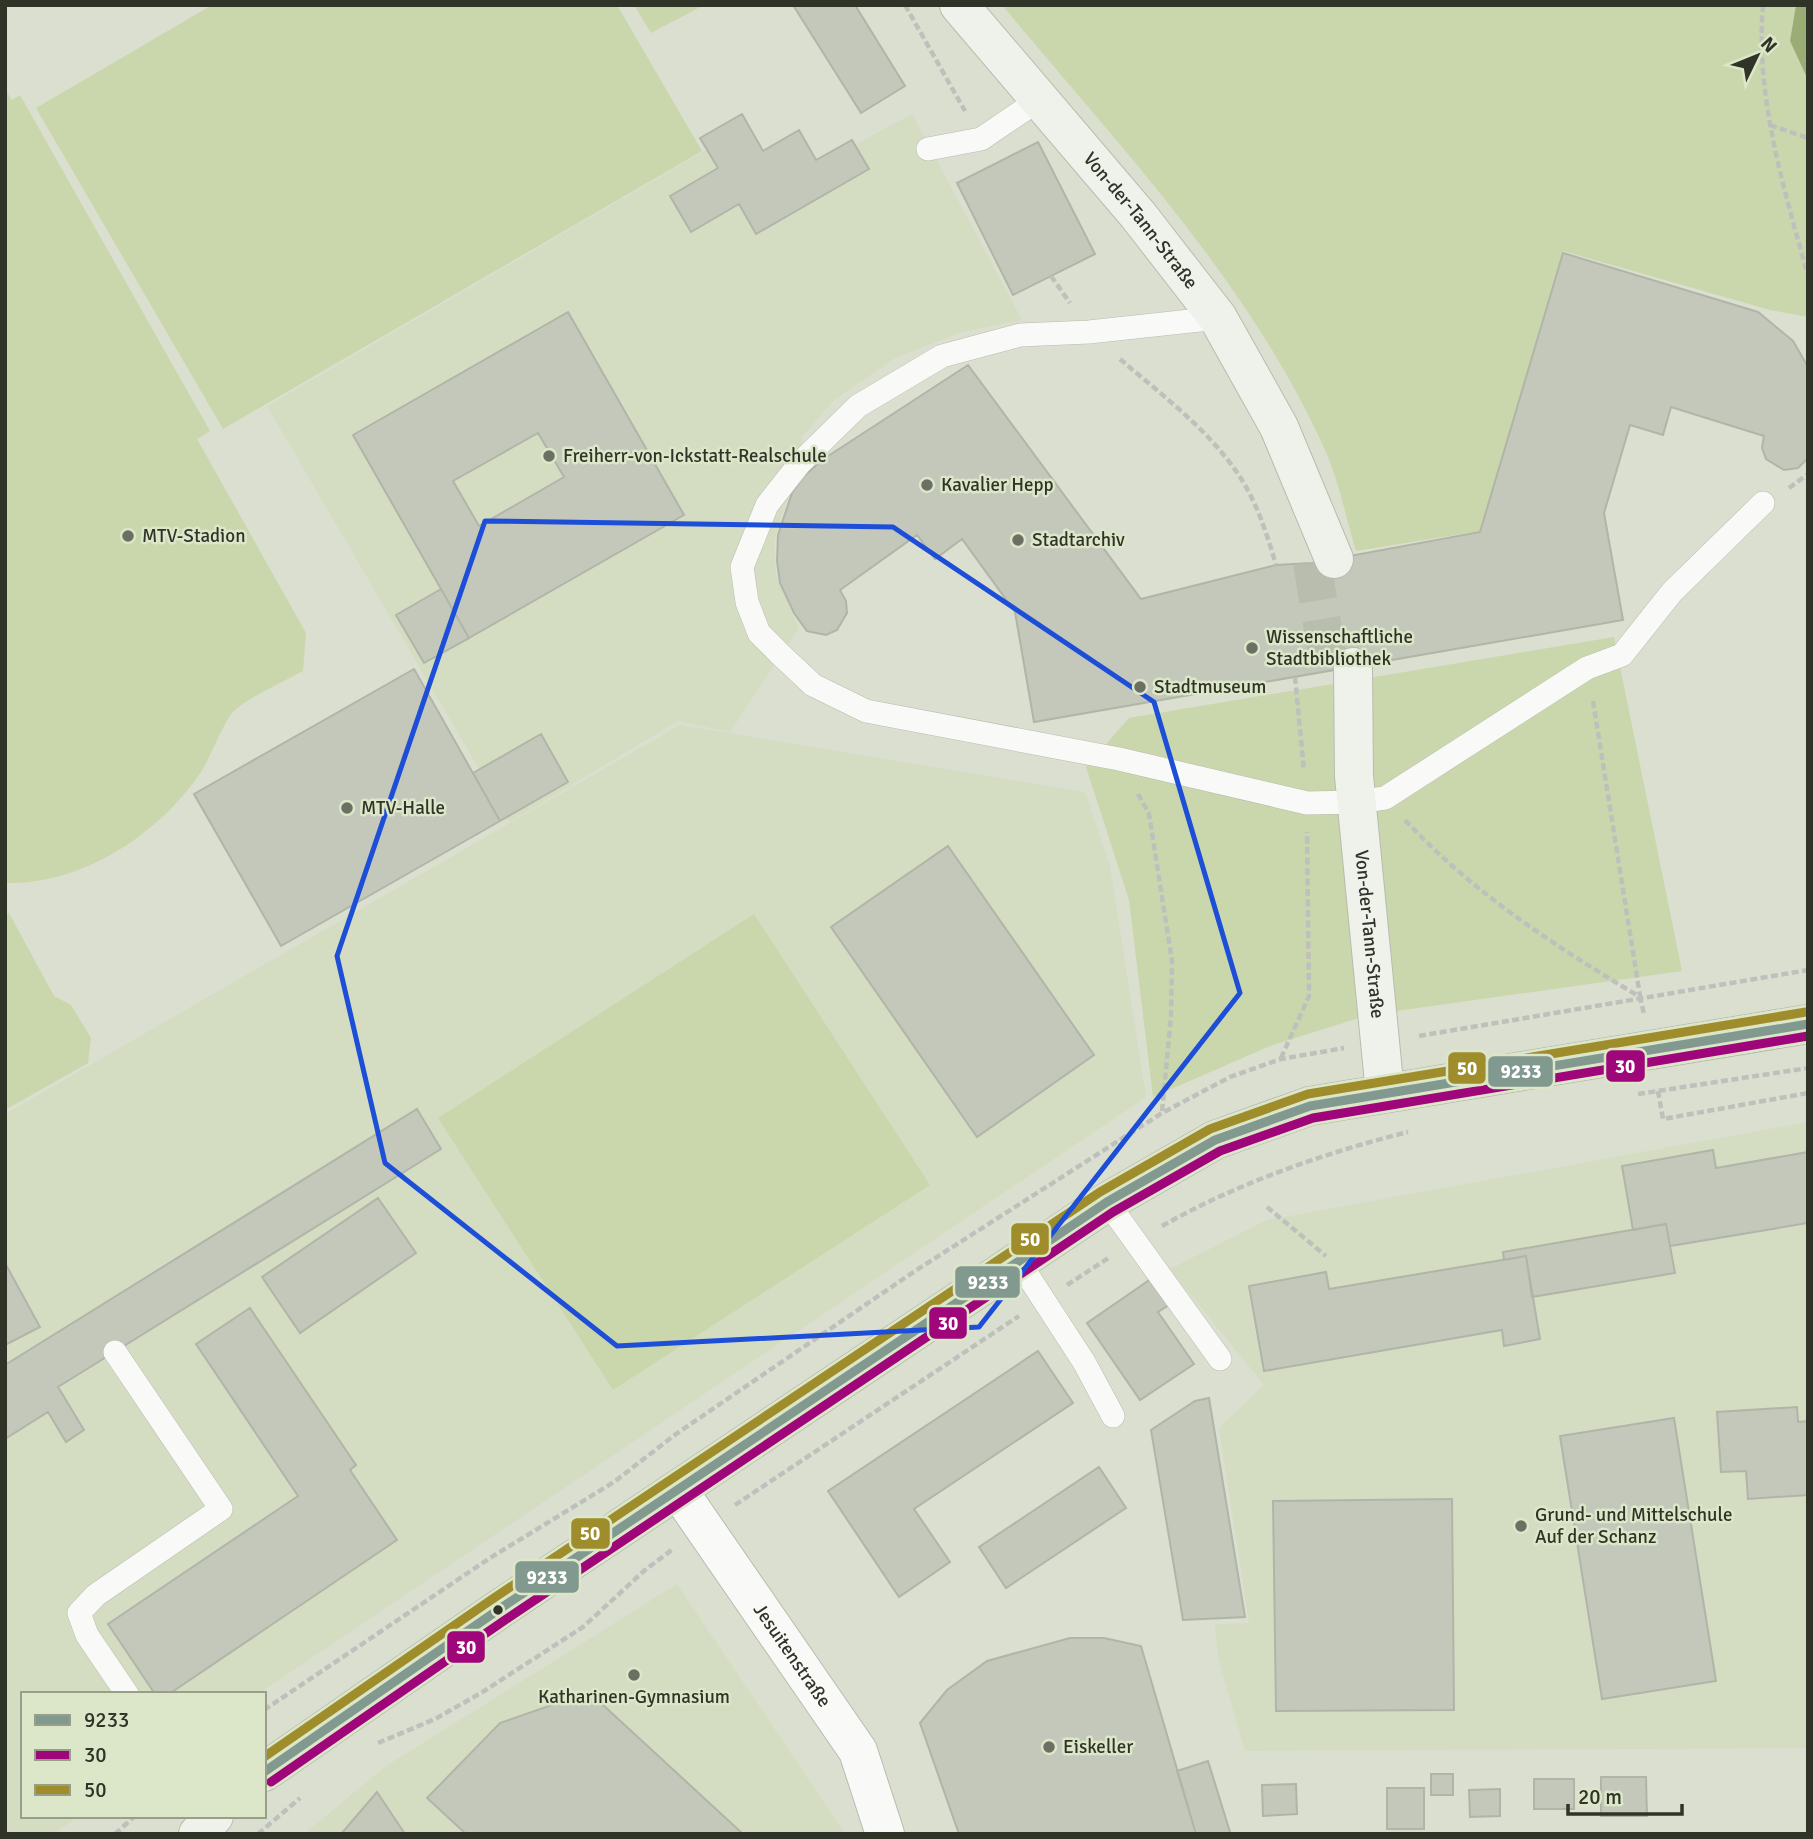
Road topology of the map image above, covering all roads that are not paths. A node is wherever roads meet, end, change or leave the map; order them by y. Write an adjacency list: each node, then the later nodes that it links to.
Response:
1 (959, 5): 2 (street, Von-der-Tann-Straße)
2 (1040, 99): 3 (lane); 4 (street, Von-der-Tann-Straße)
3 (928, 149)
4 (1218, 318): 6 (street, Von-der-Tann-Straße); 8 (lane)
5 (1763, 503): 8 (lane)
6 (1307, 563)
7 (1326, 672): 8 (street, Von-der-Tann-Straße)
8 (1365, 792): 10 (street, Von-der-Tann-Straße)
9 (1808, 1024): 10 (street)
10 (1385, 1093): 11 (street)
11 (1107, 1202): 12 (street); 14 (lane)
12 (1018, 1262): 15 (lane); 16 (street)
13 (115, 1352): 17 (lane)
14 (1220, 1359)
15 (1113, 1416)
16 (678, 1490): 18 (street); 21 (street, Jesuitenstraße)
17 (126, 1692)
18 (266, 1771)
19 (212, 1818): 20 (street)
20 (198, 1834)
21 (885, 1834)

